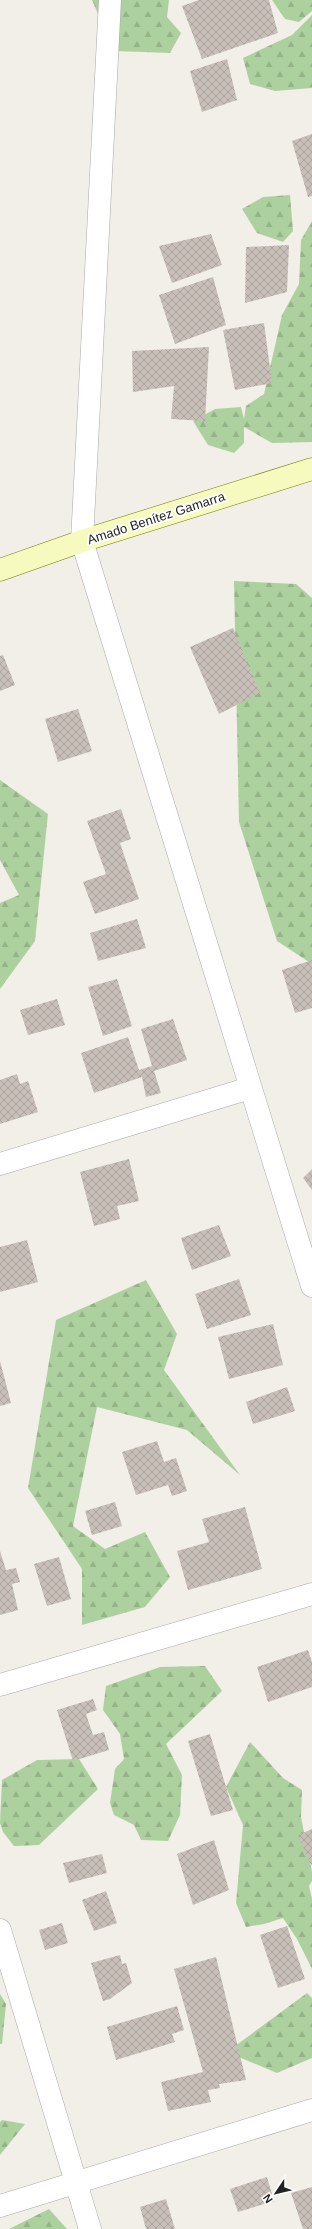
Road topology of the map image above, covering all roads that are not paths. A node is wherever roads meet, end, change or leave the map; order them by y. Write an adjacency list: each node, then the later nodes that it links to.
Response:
1 (110, 0): 3 (street)
2 (312, 469): 3 (main road, Amado Benítez Gamarra)
3 (82, 541): 4 (main road, Amado Benítez Gamarra); 5 (street)
4 (0, 570)
5 (250, 1088): 6 (street); 7 (street)
6 (0, 1164)
7 (312, 1286)
8 (312, 1594): 9 (street)
9 (0, 1685)
10 (0, 1930): 12 (street)
11 (312, 2110): 12 (street)
12 (76, 2183): 13 (street); 14 (street)
13 (0, 2206)
14 (90, 2229)

